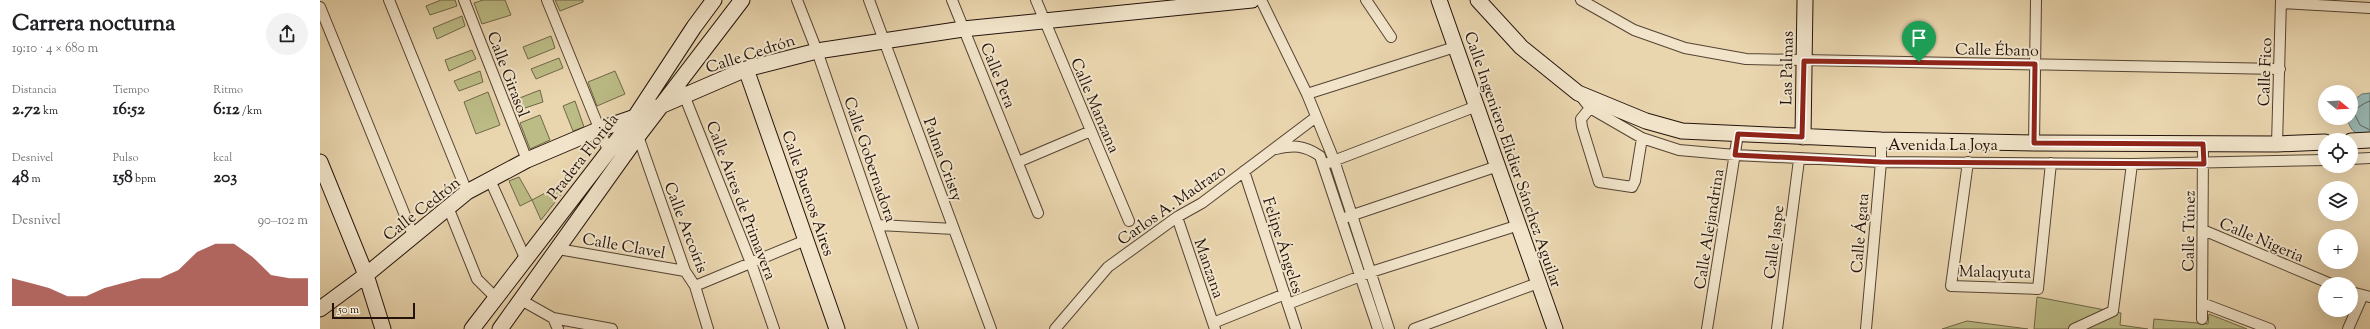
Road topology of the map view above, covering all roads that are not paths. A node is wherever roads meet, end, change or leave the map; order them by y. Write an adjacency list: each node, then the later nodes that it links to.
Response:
1 (389, 0): 77 (street)
2 (464, 0): 60 (street, Calle Girasol)
3 (547, 0): 42 (street)
4 (714, 0): 22 (street, Pradera Florida)
5 (742, 0): 28 (street, Pradera Florida)
6 (796, 0): 27 (street, Calle Gobernadora)
7 (869, 0): 25 (street, Palma Cristy)
8 (952, 0): 23 (street, Calle Pera)
9 (1036, 0): 21 (street, Calle Manzana)
10 (1252, 0): 21 (street, Calle Cedrón)
11 (1261, 0): 36 (street)
12 (1366, 0): 24 (street)
13 (1439, 0): 26 (street, Calle Ingeniero Elidier Sánchez Aguilar)
14 (1478, 0): 35 (street, Avenida La Joya)
15 (1581, 0): 29 (street, Calle Ébano)
16 (1804, 0): 29 (street, Las Palmas)
17 (2036, 0): 30 (street)
18 (2281, 2): 20 (street); 32 (street, Calle Fico)
19 (320, 7): 88 (street)
20 (2370, 8)
21 (1043, 20): 23 (street, Calle Cedrón); 43 (street, Calle Manzana)
22 (694, 27): 34 (street); 40 (street, Pradera Florida)
23 (963, 28): 25 (street, Calle Cedrón); 65 (street, Calle Pera)
24 (1391, 37)
25 (885, 40): 27 (street, Calle Cedrón); 86 (street, Palma Cristy)
26 (1456, 47): 36 (street); 38 (street, Calle Ingeniero Elidier Sánchez Aguilar)
27 (817, 51): 31 (street, Calle Cedrón); 84 (street, Calle Gobernadora)
28 (702, 52): 33 (street); 34 (street, Pradera Florida)
29 (1804, 61): 30 (street, Calle Ébano); 46 (street, Las Palmas)
30 (2035, 64): 32 (street, Calle Ébano); 52 (street)
31 (746, 69): 33 (street, Calle Cedrón); 89 (street, Calle Buenos Aires)
32 (2280, 69): 54 (street, Calle Fico)
33 (716, 81): 34 (street, Calle Cedrón)
34 (686, 85): 37 (street, Pradera Florida); 92 (street, Calle Aires de Primavera)
35 (1578, 93): 39 (street, Avenida La Joya); 44 (street, Avenida La Joya)
36 (1307, 94): 41 (street)
37 (661, 106): 40 (street, Calle Cedrón); 45 (street, Pradera Florida)
38 (1477, 106): 61 (street); 72 (street, Calle Ingeniero Elidier Sánchez Aguilar)
39 (1590, 108): 47 (street, Avenida La Joya); 47 (street)
40 (635, 117): 42 (street, Calle Cedrón); 55 (street, Pradera Florida)
41 (1316, 117): 56 (street, Carlos A. Madrazo); 61 (street)
42 (600, 129): 55 (street); 60 (street, Calle Cedrón)
43 (1091, 131): 65 (street); 83 (street, Calle Manzana)
44 (1738, 134): 46 (street, Avenida La Joya); 57 (street, Calle Alejandrina)
45 (638, 136): 76 (street, Pradera Florida); 93 (street, Calle Arcoíris)
46 (1802, 137): 48 (street, Avenida La Joya)
47 (1642, 138): 57 (street, Avenida La Joya)
48 (1881, 140): 52 (street, Avenida La Joya); 66 (street, Calle Ágata)
49 (2370, 140): 50 (street)
50 (2358, 141)
51 (2318, 142): 54 (street, Avenida La Joya)
52 (2034, 143): 53 (street, Avenida La Joya)
53 (2203, 144): 54 (street, Avenida La Joya); 70 (street, Calle Túnez)
54 (2277, 144)
55 (608, 150): 76 (street); 91 (street, Pradera Florida)
56 (1270, 151): 71 (street); 73 (street, Carlos A. Madrazo)
57 (1735, 155): 62 (street, Avenida La Joya); 125 (street, Calle Alejandrina)
58 (2370, 158): 59 (street)
59 (2358, 159)
60 (527, 160): 74 (street, Calle Cedrón)
61 (1334, 160): 71 (street); 80 (street)
62 (1799, 160): 66 (street, Avenida La Joya); 126 (street, Calle Jaspe)
63 (2318, 160): 70 (street, Avenida La Joya)
64 (320, 162): 75 (street)
65 (1018, 162): 79 (street, Calle Pera)
66 (1881, 162): 67 (street, Avenida La Joya); 127 (street, Calle Ágata)
67 (1968, 162): 68 (street, Avenida La Joya); 68 (street, Malaqyuta)
68 (2051, 163): 69 (street, Avenida La Joya)
69 (2132, 164): 70 (street, Avenida La Joya); 128 (street)
70 (2204, 164): 87 (street, Calle Túnez)
71 (1323, 165): 82 (street)
72 (1498, 166): 80 (street); 85 (street, Calle Ingeniero Elidier Sánchez Aguilar)
73 (1244, 171): 81 (street, Carlos A. Madrazo); 102 (street, Felipe Ángeles)
74 (490, 180): 77 (street, Calle Cedrón); 91 (street)
75 (323, 181): 95 (street)
76 (606, 181): 90 (street, Pradera Florida)
77 (467, 192): 78 (street, Calle Cedrón)
78 (448, 207): 88 (street, Calle Cedrón); 101 (street)
79 (1038, 213)
80 (1352, 216): 82 (street); 94 (street)
81 (1177, 217): 108 (street, Manzana); 119 (street, Carlos A. Madrazo)
82 (1341, 219): 96 (street)
83 (1129, 221)
84 (879, 225): 86 (street); 117 (street, Calle Gobernadora)
85 (1519, 225): 94 (street); 98 (street, Calle Ingeniero Elidier Sánchez Aguilar)
86 (954, 229): 118 (street, Palma Cristy)
87 (2204, 230): 97 (street, Calle Nigeria); 104 (street, Calle Túnez)
88 (413, 235): 95 (street, Calle Cedrón)
89 (806, 240): 92 (street); 116 (street, Calle Buenos Aires)
90 (558, 249): 93 (street, Calle Clavel); 103 (street, Pradera Florida)
91 (526, 260): 101 (street, Pradera Florida)
92 (751, 263): 99 (street); 115 (street, Calle Aires de Primavera)
93 (685, 271): 99 (street, Calle Arcoíris)
94 (1371, 272): 96 (street); 122 (street)
95 (366, 275): 105 (street, Calle Cedrón); 109 (street)
96 (1360, 276): 102 (street); 121 (street)
97 (2318, 278)
98 (1538, 283): 123 (street); 124 (street, Calle Ingeniero Elidier Sánchez Aguilar)
99 (695, 286): 114 (street, Calle Arcoíris)
100 (2366, 297): 130 (street)
101 (496, 298): 110 (street, Pradera Florida)
102 (1287, 299): 108 (street); 120 (street, Felipe Ángeles)
103 (522, 300): 106 (street); 111 (street, Pradera Florida)
104 (2202, 303): 107 (street, Calle Túnez); 129 (street)
105 (320, 309)
106 (553, 318): 112 (street); 113 (street)
107 (2202, 319)
108 (1214, 326)
109 (383, 329)
110 (472, 329)
111 (500, 329)
112 (558, 329)
113 (612, 329)
114 (708, 329)
115 (774, 329)
116 (837, 329)
117 (913, 329)
118 (991, 329)
119 (1055, 329)
120 (1296, 329)
121 (1378, 329)
122 (1389, 329)
123 (1414, 329)
124 (1555, 329)
125 (1707, 329)
126 (1777, 329)
127 (1866, 329)
128 (2074, 329)
129 (2270, 329)
130 (2348, 329)

